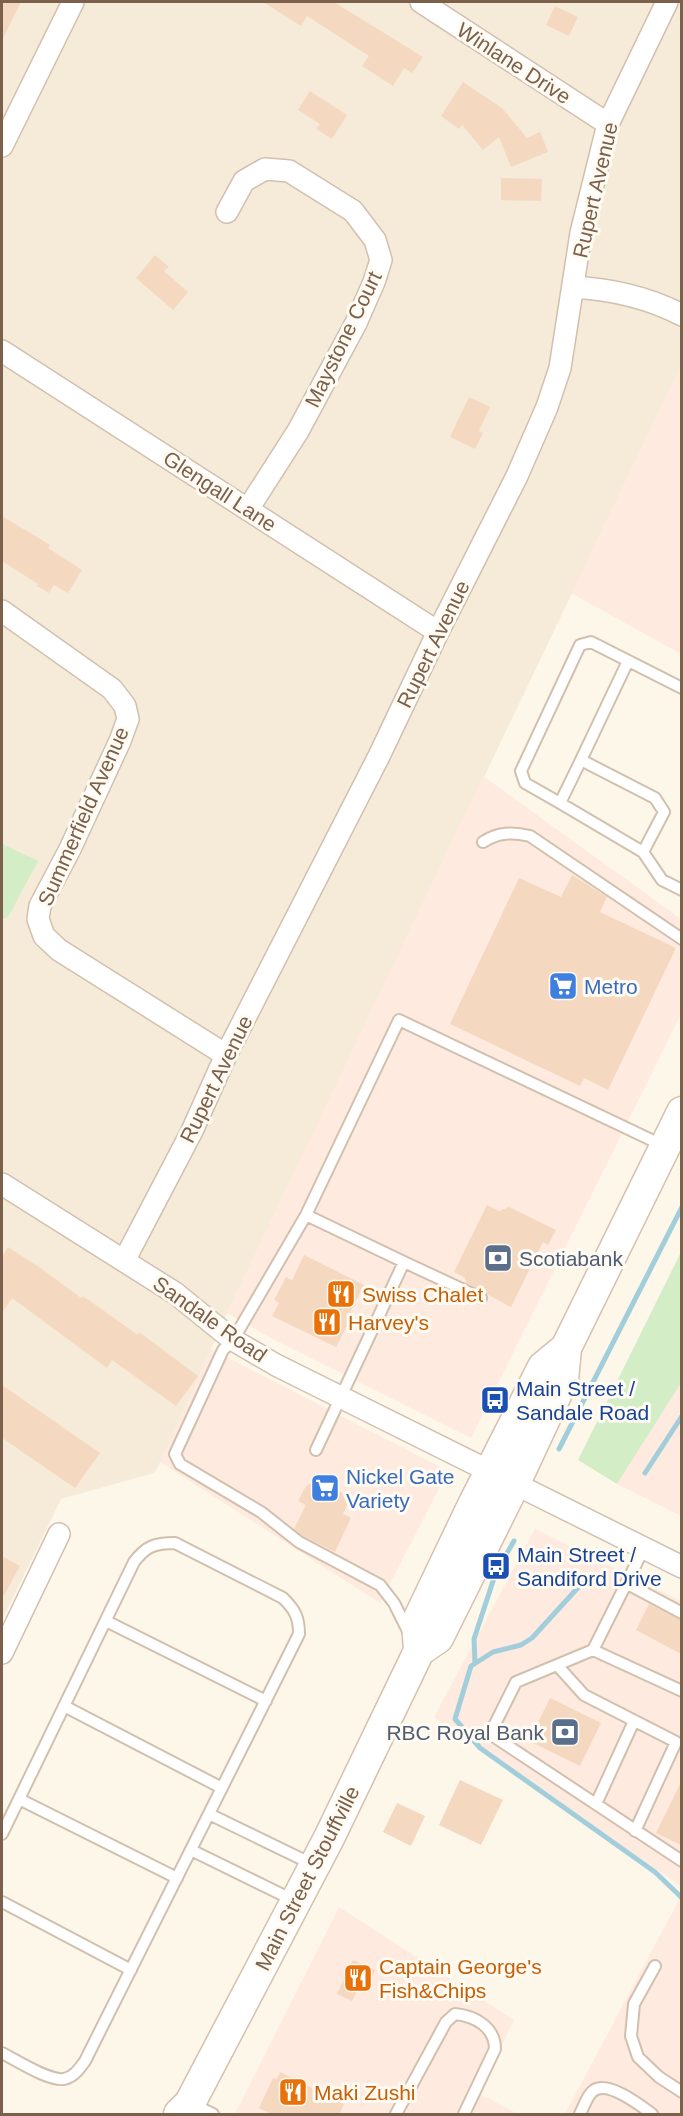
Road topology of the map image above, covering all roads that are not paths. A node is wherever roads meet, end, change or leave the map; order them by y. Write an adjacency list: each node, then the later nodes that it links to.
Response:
1 (73, 2): 5 (street)
2 (421, 2): 4 (street, Winlane Drive)
3 (667, 2): 4 (street, Rupert Avenue)
4 (608, 124): 7 (street, Rupert Avenue)
5 (2, 146)
6 (227, 212): 10 (street, Maystone Court)
7 (573, 287): 8 (street); 12 (street, Rupert Avenue)
8 (681, 315)
9 (2, 351): 10 (street, Glengall Lane)
10 (248, 509): 12 (street, Glengall Lane)
11 (2, 611): 21 (street, Summerfield Avenue)
12 (438, 632): 21 (street, Rupert Avenue)
13 (628, 661): 14 (lane); 15 (lane); 16 (lane)
14 (681, 688)
15 (581, 760): 16 (lane); 18 (lane)
16 (560, 803): 18 (lane)
17 (483, 842): 20 (lane)
18 (643, 852): 19 (lane)
19 (681, 890)
20 (681, 939)
21 (226, 1055): 26 (street, Rupert Avenue)
22 (681, 1112): 23 (main road, Main Street Stouffville)
23 (665, 1146): 25 (lane); 32 (main road, Main Street Stouffville)
24 (2, 1184): 26 (street, Sandale Road)
25 (306, 1215): 27 (lane); 29 (lane)
26 (124, 1262): 29 (street, Sandale Road)
27 (404, 1262): 28 (lane); 30 (lane)
28 (482, 1299)
29 (233, 1340): 30 (street, Sandale Road); 40 (lane)
30 (340, 1396): 31 (lane); 32 (street, Sandale Road)
31 (316, 1450)
32 (502, 1478): 34 (street, Sandale Road); 40 (main road, Main Street Stouffville)
33 (59, 1534): 41 (street)
34 (644, 1548): 35 (street, Sandale Road); 36 (lane)
35 (681, 1567)
36 (626, 1583): 37 (lane); 39 (lane)
37 (681, 1613)
38 (106, 1621): 44 (lane); 44 (lane); 45 (lane)
39 (593, 1650): 42 (lane); 43 (lane)
40 (419, 1651): 56 (main road, Main Street Stouffville)
41 (2, 1653)
42 (557, 1665): 46 (lane); 50 (lane)
43 (681, 1691)
44 (266, 1701): 48 (lane)
45 (64, 1706): 48 (lane); 49 (lane)
46 (634, 1721): 47 (lane); 50 (lane)
47 (679, 1741): 52 (lane)
48 (222, 1788): 51 (lane)
49 (19, 1799): 53 (lane); 57 (lane)
50 (596, 1804): 52 (lane)
51 (209, 1814): 54 (lane); 56 (lane)
52 (635, 1831): 55 (lane)
53 (2, 1834)
54 (191, 1850): 57 (lane); 59 (lane)
55 (681, 1861)
56 (315, 1865): 59 (main road, Main Street Stouffville)
57 (177, 1878): 61 (lane)
58 (2, 1902): 61 (lane)
59 (297, 1902): 64 (main road, Main Street Stouffville)
60 (655, 1966): 63 (lane)
61 (131, 1970): 62 (lane)
62 (2, 2053)
63 (681, 2092)
64 (193, 2112)
65 (396, 2115): 66 (lane)
66 (464, 2115)
67 (580, 2115): 68 (lane)
68 (652, 2115)

